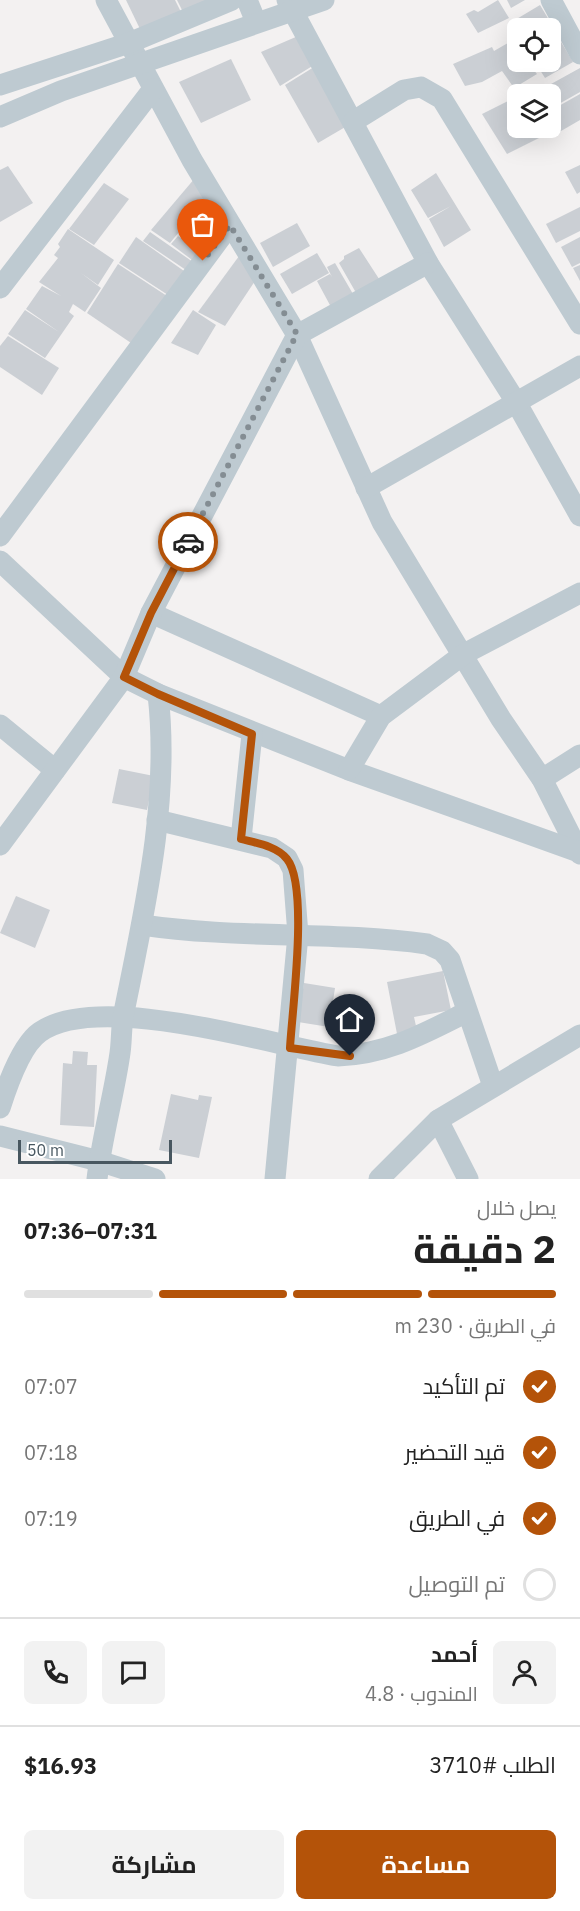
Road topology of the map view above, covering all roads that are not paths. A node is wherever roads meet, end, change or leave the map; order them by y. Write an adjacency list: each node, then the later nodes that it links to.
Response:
1 (106, 0): 8 (street)
2 (232, 0): 8 (street)
3 (247, 0): 7 (street)
4 (324, 0): 6 (street)
5 (550, 0): 9 (street)
6 (290, 5): 7 (street); 14 (street)
7 (256, 22): 10 (street)
8 (129, 43): 10 (street); 11 (street)
9 (580, 54)
10 (140, 65): 12 (street); 13 (street)
11 (0, 85)
12 (153, 89): 15 (street); 17 (street)
13 (0, 117)
14 (354, 121): 16 (street); 18 (street)
15 (230, 225): 19 (street); 24 (street)
16 (428, 263): 19 (street); 21 (street)
17 (3, 274)
18 (580, 324)
19 (297, 334): 22 (street); 27 (street)
20 (580, 366): 21 (street)
21 (516, 402): 22 (street); 23 (street)
22 (366, 488): 28 (street)
23 (580, 516)
24 (0, 537)
25 (0, 561): 29 (street)
26 (580, 593): 28 (street)
27 (151, 613): 29 (street); 31 (street)
28 (464, 654): 31 (street); 37 (street)
29 (124, 677): 30 (street); 35 (street)
30 (158, 694): 33 (street); 38 (street)
31 (381, 716): 36 (street)
32 (0, 725): 35 (street)
33 (252, 734): 36 (street); 39 (street)
34 (580, 755): 37 (street)
35 (55, 770): 40 (street)
36 (349, 770): 41 (street)
37 (542, 779): 41 (street)
38 (157, 820): 39 (street); 42 (street)
39 (241, 839): 43 (street)
40 (0, 844)
41 (580, 853)
42 (142, 925): 43 (street); 45 (street)
43 (298, 935): 44 (street); 47 (street)
44 (467, 1012): 47 (street); 49 (street)
45 (123, 1016): 47 (street); 48 (street); 53 (street)
46 (580, 1035): 49 (street)
47 (290, 1048): 55 (street)
48 (4, 1084): 50 (street)
49 (493, 1086): 51 (street)
50 (0, 1108)
51 (438, 1120): 56 (street); 57 (street)
52 (0, 1136): 53 (street)
53 (98, 1170): 54 (street)
54 (155, 1179)
55 (275, 1179)
56 (379, 1179)
57 (468, 1179)

